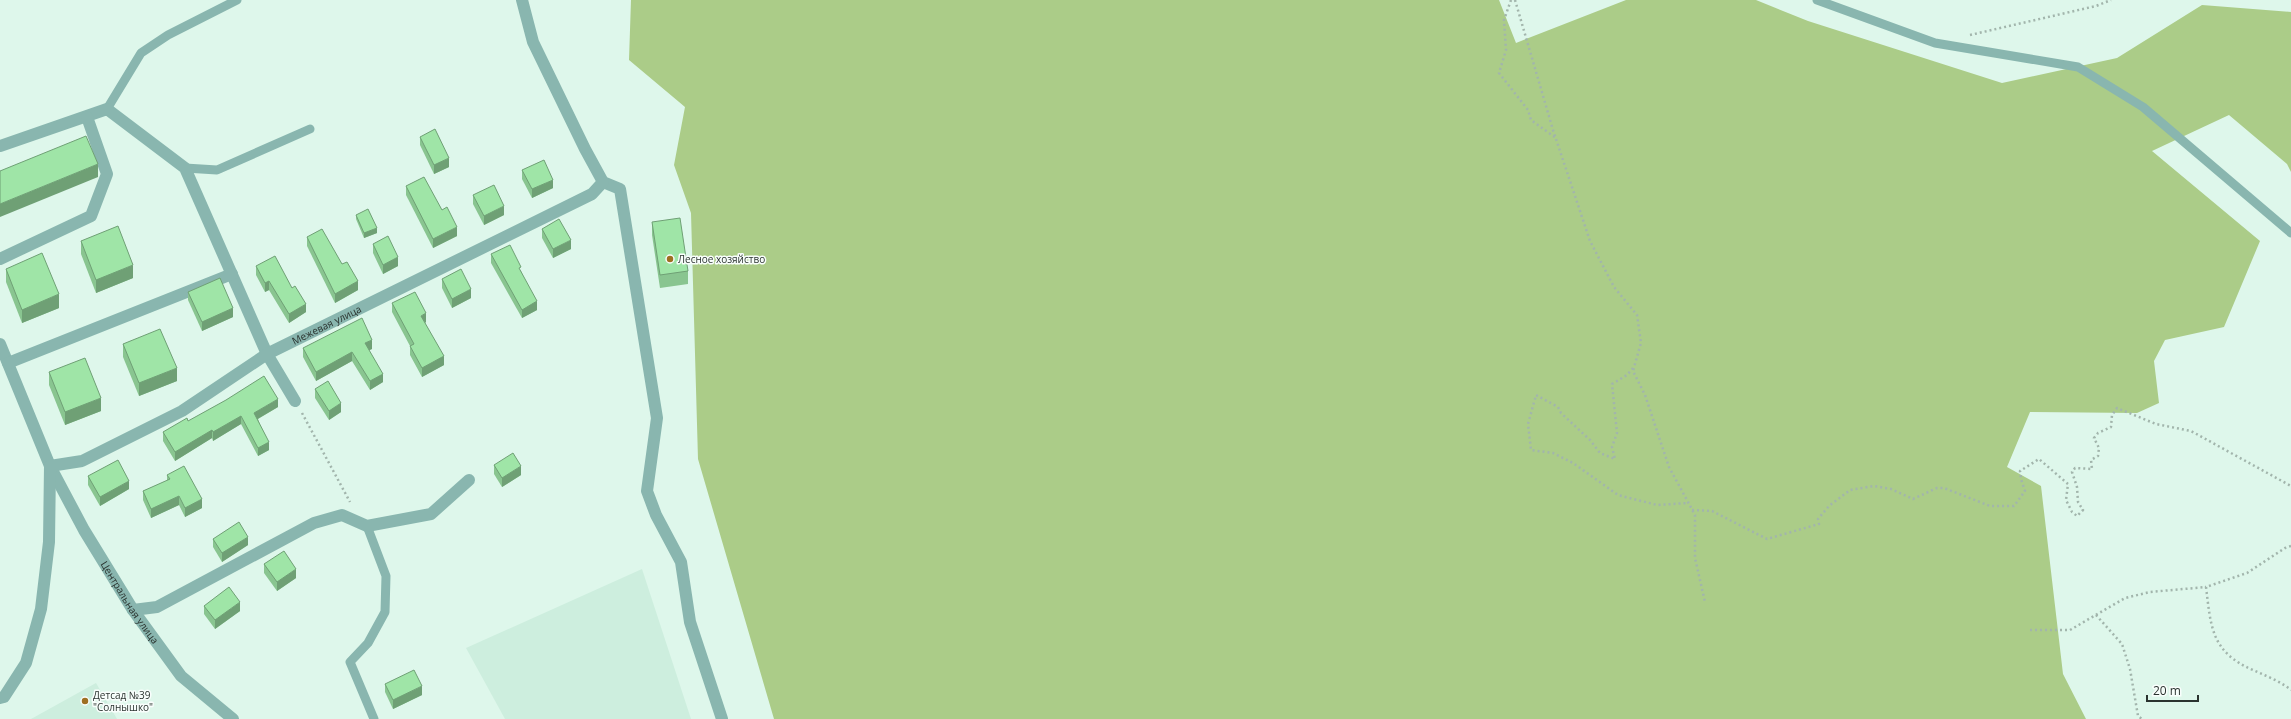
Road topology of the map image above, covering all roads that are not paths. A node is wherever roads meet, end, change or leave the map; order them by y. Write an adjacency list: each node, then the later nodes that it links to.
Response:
1 (237, 0): 4 (lane)
2 (522, 0): 9 (street)
3 (1817, 0): 10 (lane)
4 (107, 109): 5 (street); 8 (street)
5 (87, 117): 7 (street); 11 (street)
6 (310, 129): 8 (lane)
7 (0, 146)
8 (185, 168): 12 (street)
9 (603, 182): 14 (street, Межевая улица); 24 (street)
10 (2291, 233)
11 (0, 259)
12 (232, 274): 14 (street); 15 (street)
13 (0, 344): 15 (street, Центральная улица)
14 (267, 354): 16 (street); 17 (street, Межевая улица)
15 (8, 363): 17 (street, Центральная улица)
16 (295, 401)
17 (50, 466): 20 (street, Центральная улица); 21 (street, Центральная улица)
18 (469, 480): 19 (street)
19 (367, 526): 20 (street); 23 (lane)
20 (133, 610): 22 (street, Центральная улица)
21 (0, 698)
22 (233, 719)
23 (374, 719)
24 (722, 719)

